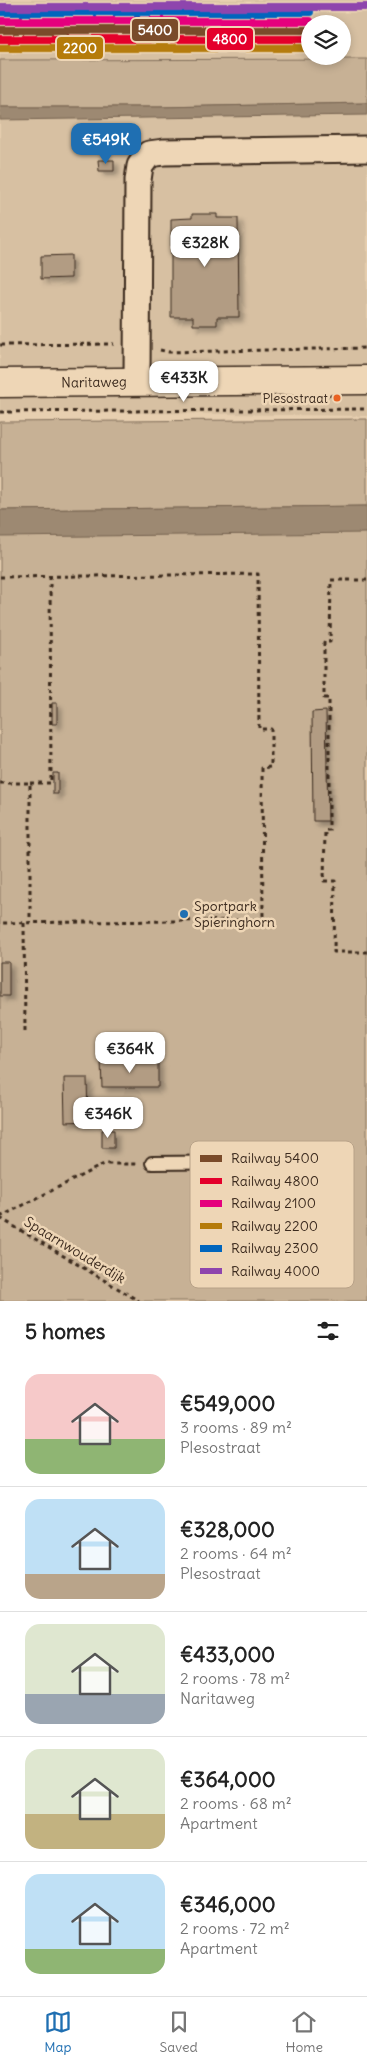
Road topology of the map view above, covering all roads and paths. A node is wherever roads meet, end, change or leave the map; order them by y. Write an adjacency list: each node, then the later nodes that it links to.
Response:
1 (367, 149): 2 (street)
2 (137, 344): 3 (path); 4 (path); 6 (street)
3 (0, 346)
4 (367, 348)
5 (367, 380): 6 (street, Naritaweg)
6 (137, 382): 7 (street, Naritaweg)
7 (0, 384)
8 (367, 409): 9 (path, Naritaweg)
9 (0, 412)
10 (50, 576): 11 (path); 14 (path); 16 (path)
11 (0, 577)
12 (367, 580): 18 (path)
13 (0, 783): 14 (path)
14 (30, 783): 16 (path)
15 (24, 922): 16 (path); 17 (path); 19 (path)
16 (30, 922)
17 (0, 923)
18 (367, 952)
19 (25, 1031)
20 (152, 1163): 21 (lane); 22 (path)
21 (190, 1163)
22 (0, 1218): 23 (path, Spaarnwouderdijk)
23 (139, 1301)

